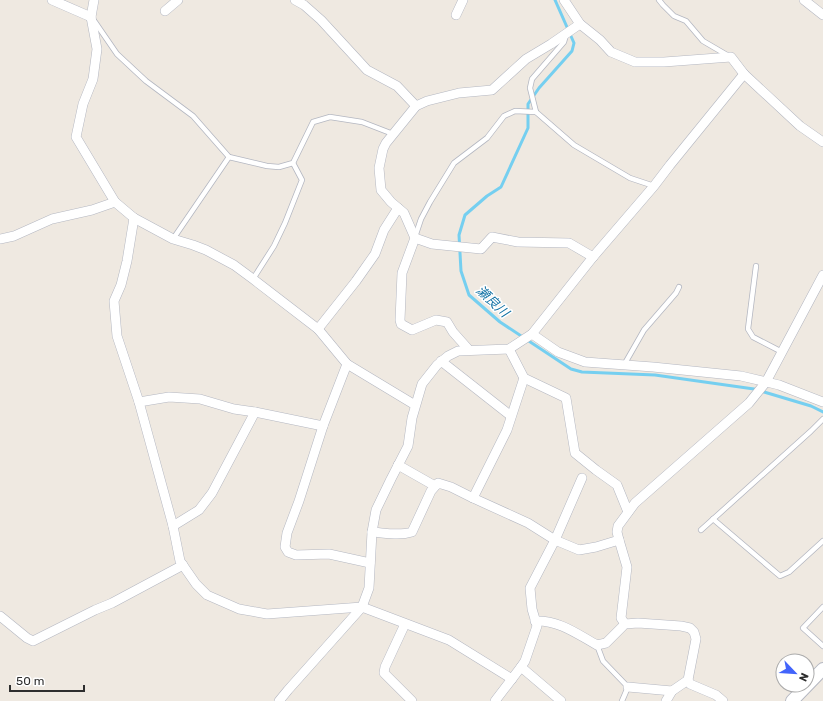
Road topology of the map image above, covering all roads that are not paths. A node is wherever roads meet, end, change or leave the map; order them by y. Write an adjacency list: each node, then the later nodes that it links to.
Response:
1 (52, 0): 12 (street)
2 (94, 0): 12 (street)
3 (178, 0): 9 (street)
4 (295, 0): 17 (street)
5 (463, 0): 10 (street)
6 (564, 0): 13 (street)
7 (659, 0): 15 (lane)
8 (804, 0): 11 (street)
9 (165, 11)
10 (456, 15)
11 (823, 15)
12 (92, 17): 21 (lane); 24 (street)
13 (580, 24): 14 (street); 15 (street)
14 (566, 34): 17 (street); 18 (lane)
15 (731, 57): 16 (street)
16 (744, 74): 20 (street); 23 (street)
17 (416, 106): 19 (street)
18 (536, 112): 23 (lane); 27 (lane)
19 (393, 134): 22 (lane); 25 (street)
20 (823, 142)
21 (229, 157): 22 (lane); 29 (lane)
22 (293, 163): 33 (lane)
23 (654, 186): 30 (street)
24 (115, 202): 26 (street); 28 (street)
25 (398, 208): 27 (street); 35 (street)
26 (134, 218): 29 (street); 45 (street)
27 (415, 238): 30 (street); 38 (street)
28 (0, 239)
29 (173, 239): 33 (street)
30 (593, 257): 36 (street)
31 (756, 266): 39 (lane)
32 (823, 275): 39 (street)
33 (253, 279): 35 (street)
34 (679, 287): 42 (lane)
35 (318, 329): 41 (street)
36 (532, 334): 37 (street); 42 (street)
37 (508, 349): 38 (street); 43 (street)
38 (469, 350): 40 (street)
39 (782, 352): 44 (street)
40 (441, 361): 47 (street); 49 (street)
41 (347, 364): 47 (street); 51 (street)
42 (624, 365): 44 (street)
43 (524, 378): 49 (street); 56 (street)
44 (766, 382): 46 (street); 56 (street)
45 (139, 402): 48 (street); 58 (street)
46 (823, 402)
47 (415, 404): 52 (street)
48 (255, 412): 51 (street); 58 (street)
49 (510, 416): 55 (street)
50 (822, 421): 57 (lane)
51 (323, 426): 64 (street)
52 (398, 464): 54 (street); 60 (street)
53 (582, 478): 61 (street)
54 (435, 486): 55 (street); 60 (street)
55 (473, 498): 61 (street)
56 (628, 512): 62 (street)
57 (713, 519): 59 (lane); 63 (lane)
58 (173, 526): 65 (street)
59 (701, 530)
60 (372, 532): 64 (street)
61 (555, 540): 62 (street); 69 (street)
62 (618, 540): 71 (street)
63 (823, 541)
64 (370, 563): 67 (street)
65 (182, 565): 67 (street); 68 (street)
66 (823, 606): 73 (lane)
67 (362, 607): 70 (street); 80 (street)
68 (0, 616)
69 (535, 621): 72 (street); 74 (street)
70 (405, 624): 76 (street); 81 (street)
71 (625, 624): 72 (street); 77 (street)
72 (597, 644): 78 (lane)
73 (823, 646)
74 (521, 667): 76 (street); 83 (street)
75 (823, 669): 87 (main road)
76 (512, 679): 82 (street)
77 (688, 680): 79 (street); 86 (street)
78 (628, 687): 79 (street); 84 (lane)
79 (672, 691): 85 (street)
80 (279, 701)
81 (412, 701)
82 (495, 701)
83 (561, 701)
84 (622, 701)
85 (666, 701)
86 (723, 701)
87 (792, 701)

